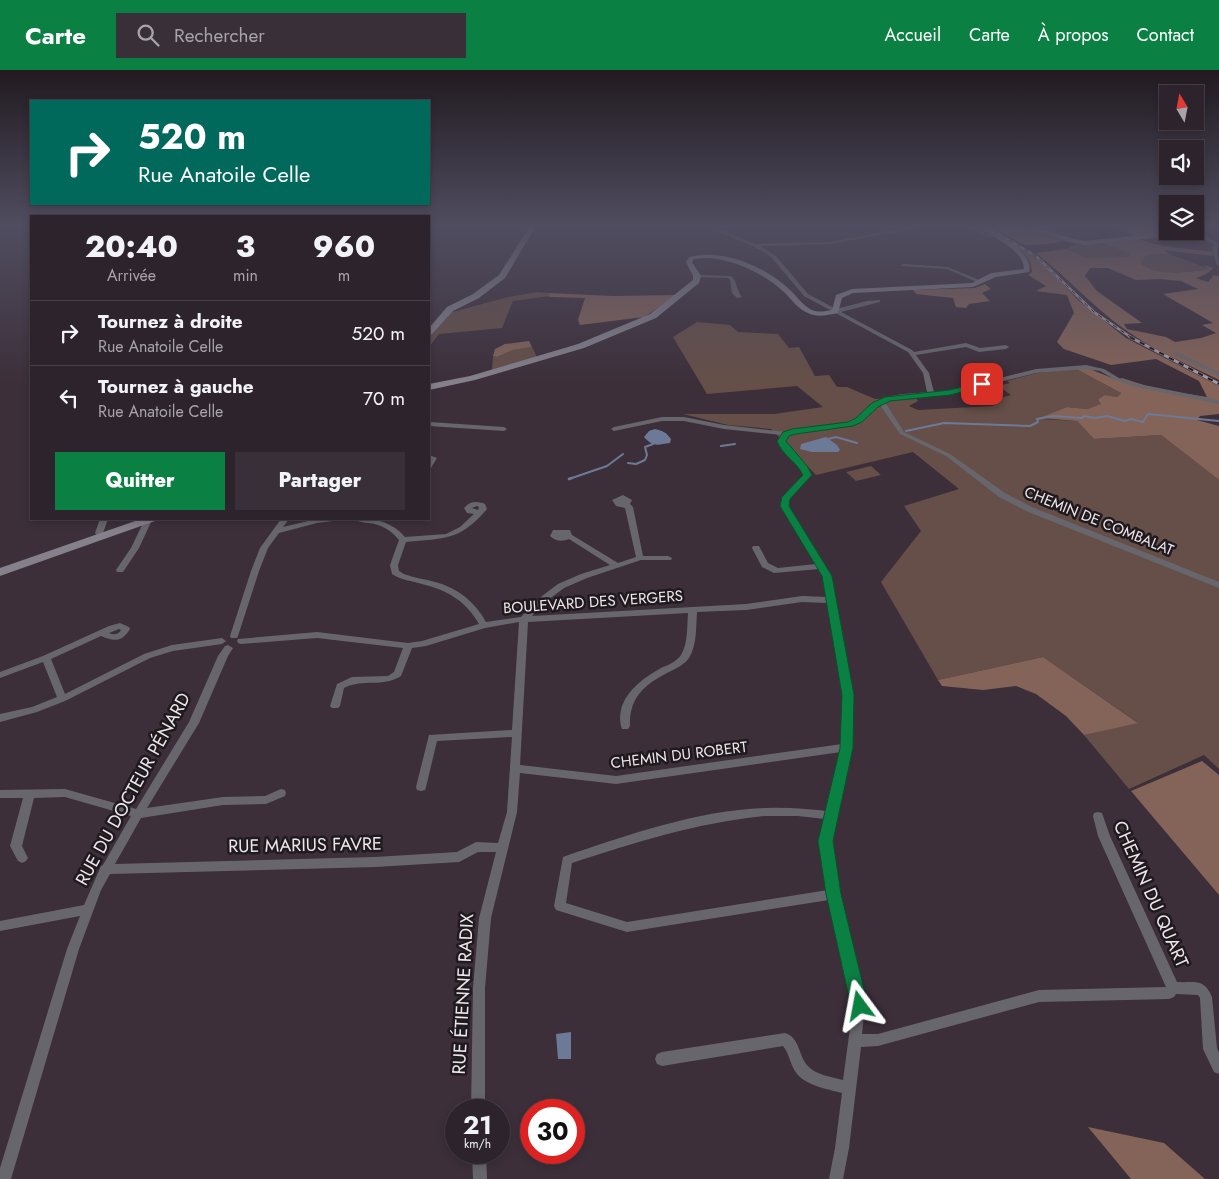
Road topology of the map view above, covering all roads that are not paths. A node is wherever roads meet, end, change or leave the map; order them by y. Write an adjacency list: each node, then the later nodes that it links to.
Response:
1 (500, 278): 12 (main road)
2 (697, 278): 17 (main road)
3 (731, 278): 9 (street)
4 (766, 278): 11 (main road)
5 (792, 278): 11 (street)
6 (971, 278): 8 (street)
7 (989, 278): 8 (main road)
8 (981, 282): 11 (main road)
9 (739, 297)
10 (878, 301): 11 (street)
11 (834, 311): 14 (street)
12 (430, 331)
13 (1006, 347): 14 (street)
14 (913, 354): 18 (street)
15 (1177, 354): 16 (street)
16 (1219, 374)
17 (430, 387)
18 (931, 394): 19 (street); 20 (street)
19 (881, 401): 24 (street); 44 (street, CHEMIN DE COMBALAT)
20 (1219, 402)
21 (430, 424): 22 (street)
22 (504, 429)
23 (614, 429): 24 (street)
24 (786, 434): 41 (street)
25 (626, 504): 38 (street)
26 (479, 512): 36 (street)
27 (104, 520): 34 (street)
28 (146, 520): 34 (main road)
29 (149, 520): 42 (street)
30 (285, 520): 33 (street)
31 (328, 520): 33 (street)
32 (375, 520): 36 (street)
33 (276, 531): 50 (street)
34 (102, 536): 43 (main road)
35 (569, 536): 40 (street)
36 (403, 540): 48 (street)
37 (756, 548): 41 (street)
38 (640, 558): 39 (street); 40 (street)
39 (668, 558)
40 (616, 565): 47 (street)
41 (822, 566): 45 (street)
42 (120, 570)
43 (0, 572)
44 (1219, 585)
45 (830, 600): 46 (street, BOULEVARD DES VERGERS); 60 (street)
46 (693, 610): 47 (street, BOULEVARD DES VERGERS); 58 (street)
47 (524, 619): 48 (street, BOULEVARD DES VERGERS); 59 (street, RUE ÉTIENNE RADIX)
48 (484, 625): 52 (street, BOULEVARD DES VERGERS)
49 (103, 634): 53 (street)
50 (237, 638): 51 (street, BOULEVARD DES VERGERS); 52 (street, BOULEVARD DES VERGERS)
51 (225, 645): 55 (street); 66 (street, RUE DU DOCTEUR PÉNARD)
52 (408, 646): 56 (street)
53 (46, 658): 54 (street); 55 (street)
54 (0, 675)
55 (62, 700): 57 (street)
56 (335, 706)
57 (0, 718)
58 (625, 726)
59 (517, 733): 61 (street, RUE ÉTIENNE RADIX); 62 (street)
60 (846, 748): 61 (street, CHEMIN DU ROBERT); 67 (street)
61 (514, 768): 69 (street, RUE ÉTIENNE RADIX)
62 (421, 787)
63 (281, 792): 66 (street)
64 (30, 793): 65 (street); 66 (street); 70 (street)
65 (0, 794)
66 (139, 814): 71 (street, RUE DU DOCTEUR PÉNARD)
67 (832, 816): 72 (street); 72 (street)
68 (1098, 816): 75 (street, CHEMIN DU QUART)
69 (502, 848): 71 (street, RUE MARIUS FAVRE); 80 (street, RUE ÉTIENNE RADIX)
70 (22, 858)
71 (105, 869): 73 (street, RUE DU DOCTEUR PÉNARD)
72 (834, 894): 76 (street)
73 (88, 909): 74 (street); 82 (street, RUE DU DOCTEUR PÉNARD)
74 (0, 926)
75 (1174, 988): 76 (street, CHEMIN DU QUART); 78 (street)
76 (855, 1041): 79 (street)
77 (662, 1059): 79 (street)
78 (1219, 1067)
79 (849, 1088): 84 (street)
80 (478, 1099)
81 (479, 1164): 83 (street)
82 (4, 1179)
83 (480, 1179)
84 (836, 1179)

